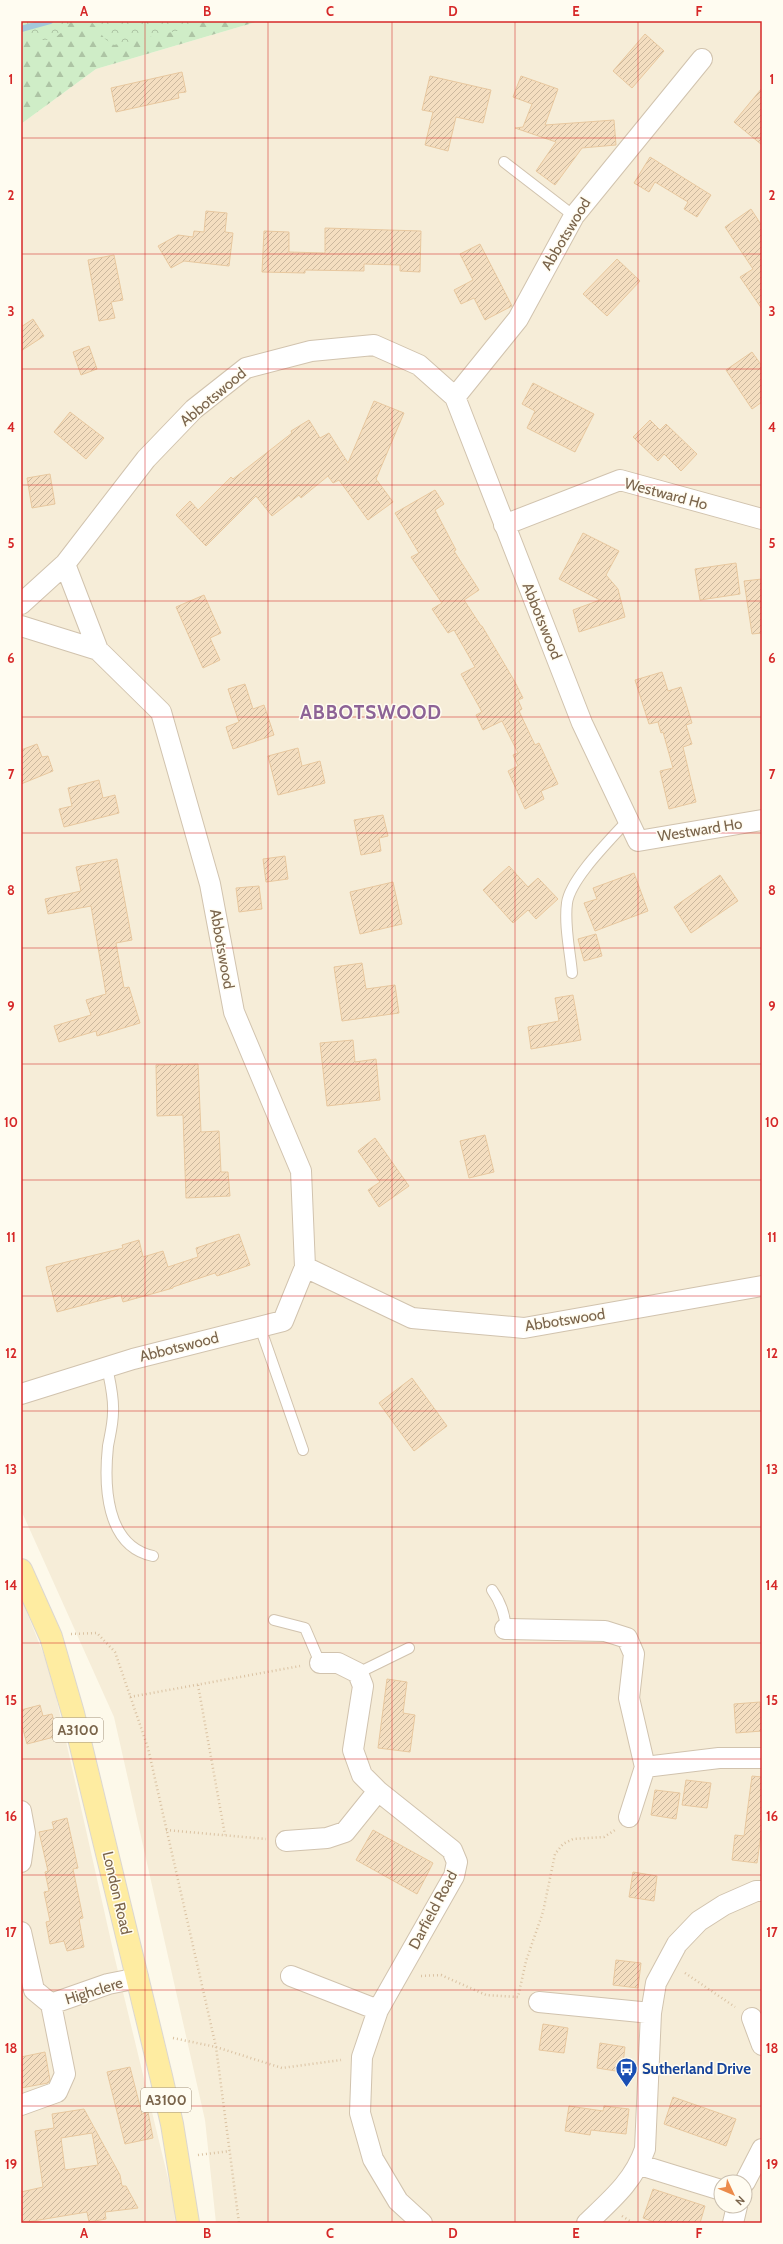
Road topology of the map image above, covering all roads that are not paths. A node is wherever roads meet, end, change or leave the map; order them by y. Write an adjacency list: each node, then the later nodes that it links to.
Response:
1 (702, 59): 3 (street, Abbotswood)
2 (504, 162): 3 (lane)
3 (574, 216): 4 (street, Abbotswood)
4 (455, 397): 6 (street, Abbotswood); 7 (street, Abbotswood)
5 (762, 519): 6 (street, Westward Ho)
6 (504, 525): 11 (street, Abbotswood)
7 (65, 564): 8 (street, Abbotswood); 10 (street, Abbotswood)
8 (21, 604)
9 (21, 626): 10 (street, Abbotswood)
10 (98, 650): 15 (street, Abbotswood)
11 (628, 820): 13 (street, Abbotswood); 14 (lane)
12 (762, 820): 13 (street, Westward Ho)
13 (638, 841)
14 (572, 973)
15 (305, 1267): 16 (street, Abbotswood); 17 (street, Abbotswood)
16 (762, 1286)
17 (260, 1327): 18 (street, Abbotswood); 20 (lane)
18 (107, 1367): 19 (street, Abbotswood); 21 (lane)
19 (21, 1394)
20 (303, 1450)
21 (153, 1556)
22 (21, 1570): 39 (main road, London Road / A3100)
23 (492, 1590): 25 (lane)
24 (274, 1620): 27 (lane)
25 (505, 1629): 30 (street)
26 (409, 1648): 28 (lane)
27 (320, 1663): 28 (street)
28 (358, 1673): 31 (street, Darfield Road)
29 (762, 1758): 30 (street)
30 (645, 1767): 33 (street)
31 (378, 1791): 34 (street); 42 (street, Darfield Road)
32 (21, 1811): 35 (street)
33 (629, 1817)
34 (286, 1841)
35 (21, 1862)
36 (762, 1891): 43 (street)
37 (21, 1932): 41 (street, Highclere)
38 (290, 1976): 42 (street)
39 (138, 1978): 41 (street, Highclere); 51 (main road, London Road / A3100)
40 (539, 2002): 43 (street)
41 (51, 2004): 46 (street, Highclere)
42 (378, 2010): 52 (street, Darfield Road)
43 (651, 2013): 48 (street)
44 (752, 2018): 45 (street)
45 (762, 2045)
46 (21, 2105)
47 (762, 2149): 49 (street)
48 (640, 2165): 50 (street); 53 (street)
49 (749, 2174)
50 (713, 2188)
51 (188, 2223)
52 (422, 2223)
53 (587, 2223)

